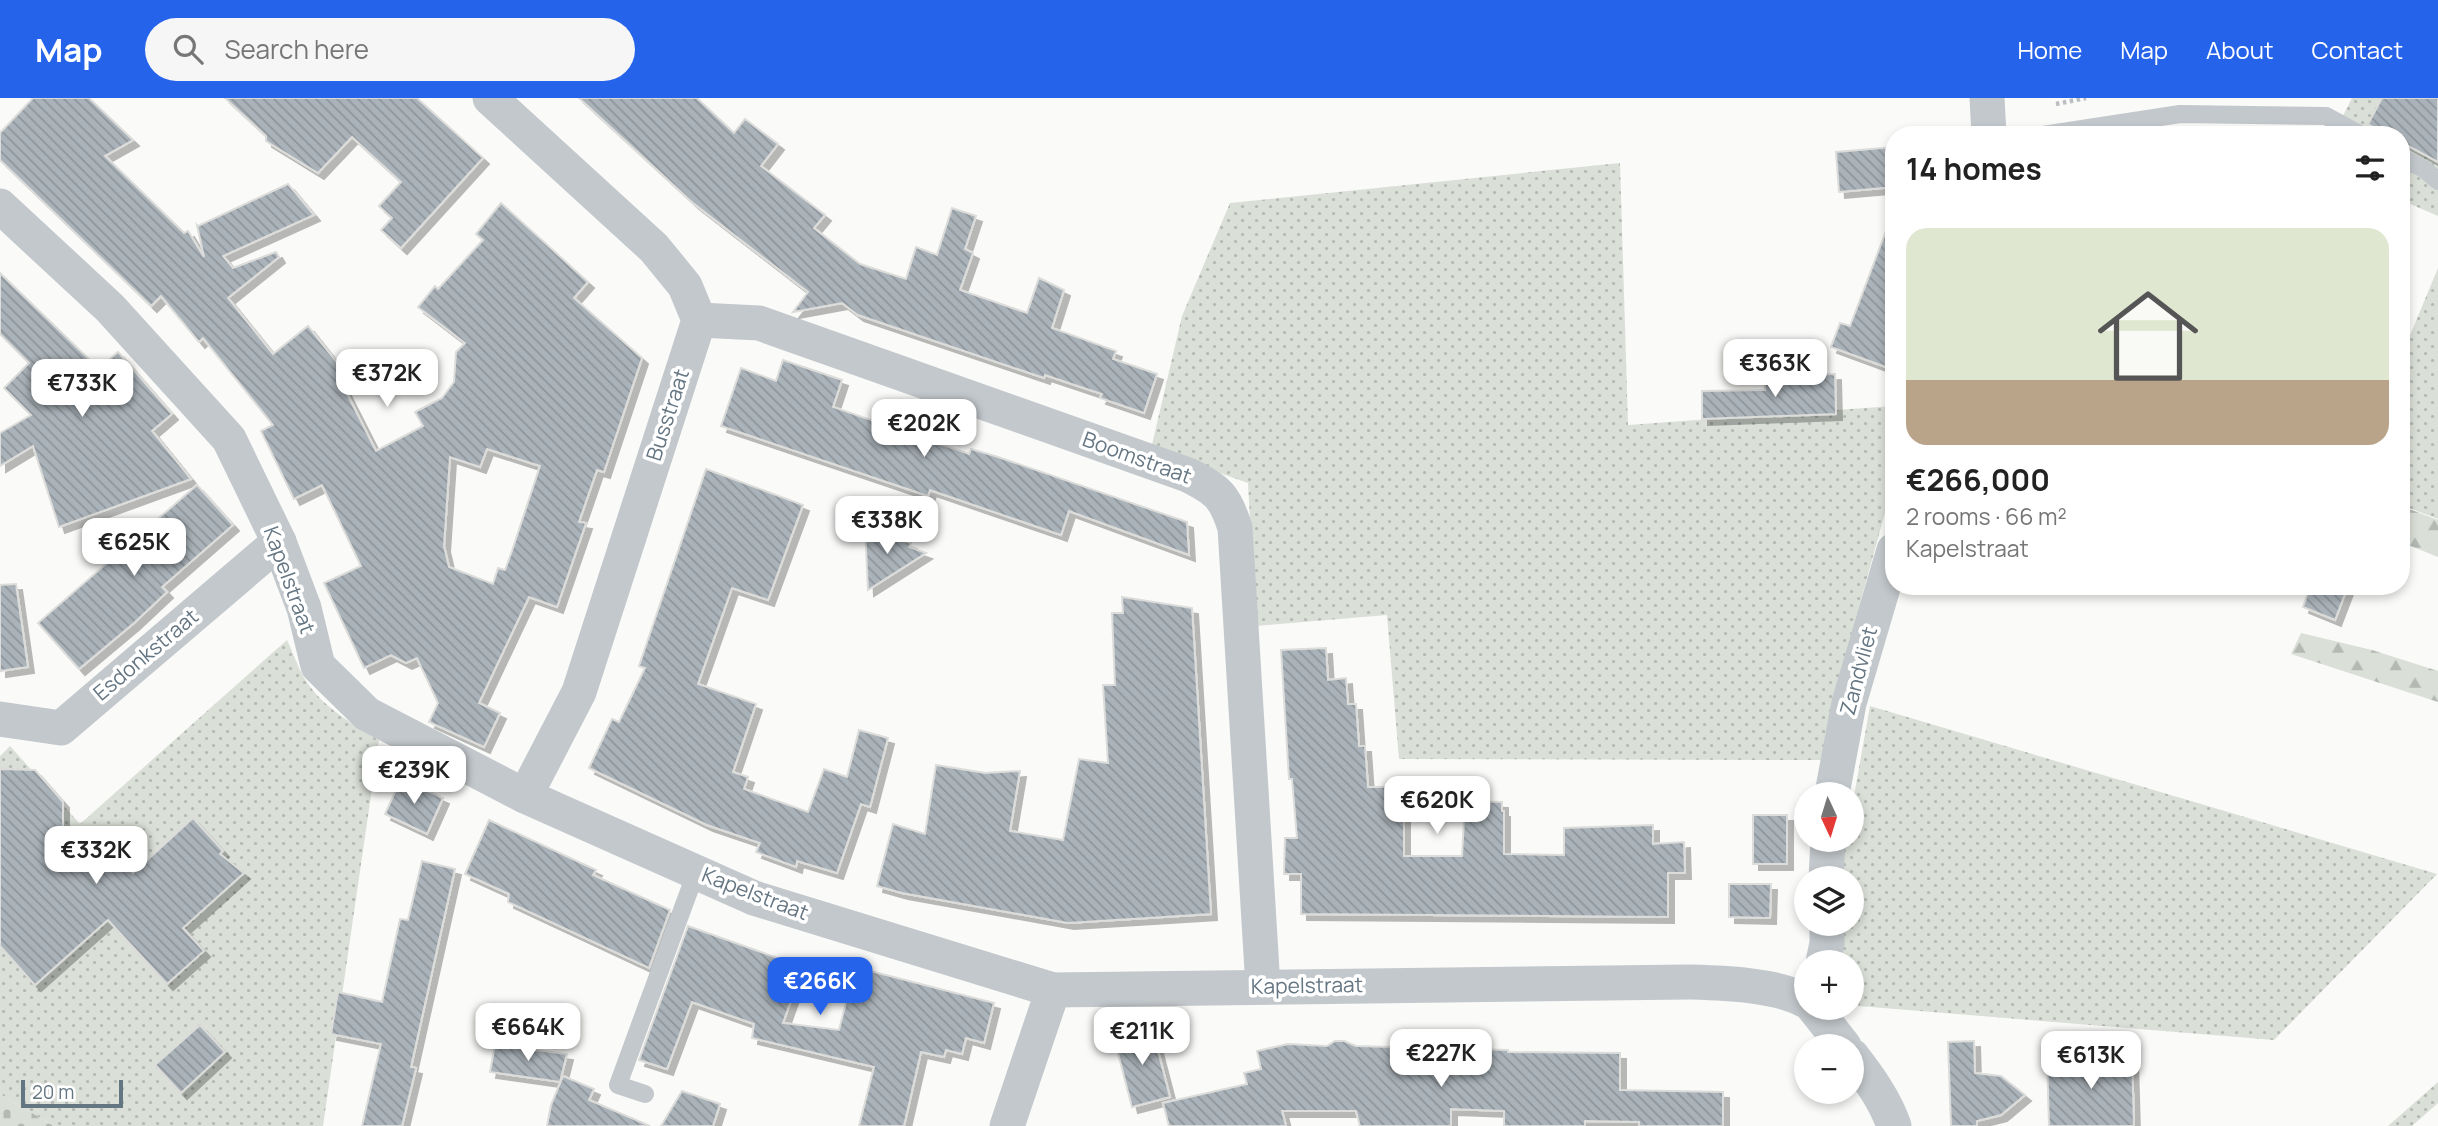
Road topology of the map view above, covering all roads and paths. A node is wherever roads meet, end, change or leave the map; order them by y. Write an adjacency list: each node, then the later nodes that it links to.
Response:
1 (490, 98): 9 (street)
2 (1987, 98): 3 (street)
3 (1989, 126)
4 (2102, 126): 5 (lane)
5 (2344, 126)
6 (2410, 162): 7 (lane)
7 (2438, 181)
8 (0, 206): 10 (street, Kapelstraat)
9 (699, 320): 14 (street, Busstraat); 16 (street, Boomstraat)
10 (279, 542): 12 (street, Esdonkstraat); 14 (street, Kapelstraat)
11 (1885, 581): 13 (street, Zandvliet)
12 (0, 719)
13 (1834, 782)
14 (525, 796): 15 (street, Kapelstraat)
15 (696, 872): 17 (street, Kapelstraat); 22 (lane)
16 (1263, 987): 17 (street, Kapelstraat); 18 (street, Kapelstraat)
17 (1053, 990): 23 (street)
18 (1794, 995)
19 (1823, 1020): 20 (street)
20 (1835, 1034)
21 (1864, 1072): 24 (street)
22 (645, 1094)
23 (1007, 1126)
24 (1894, 1126)

